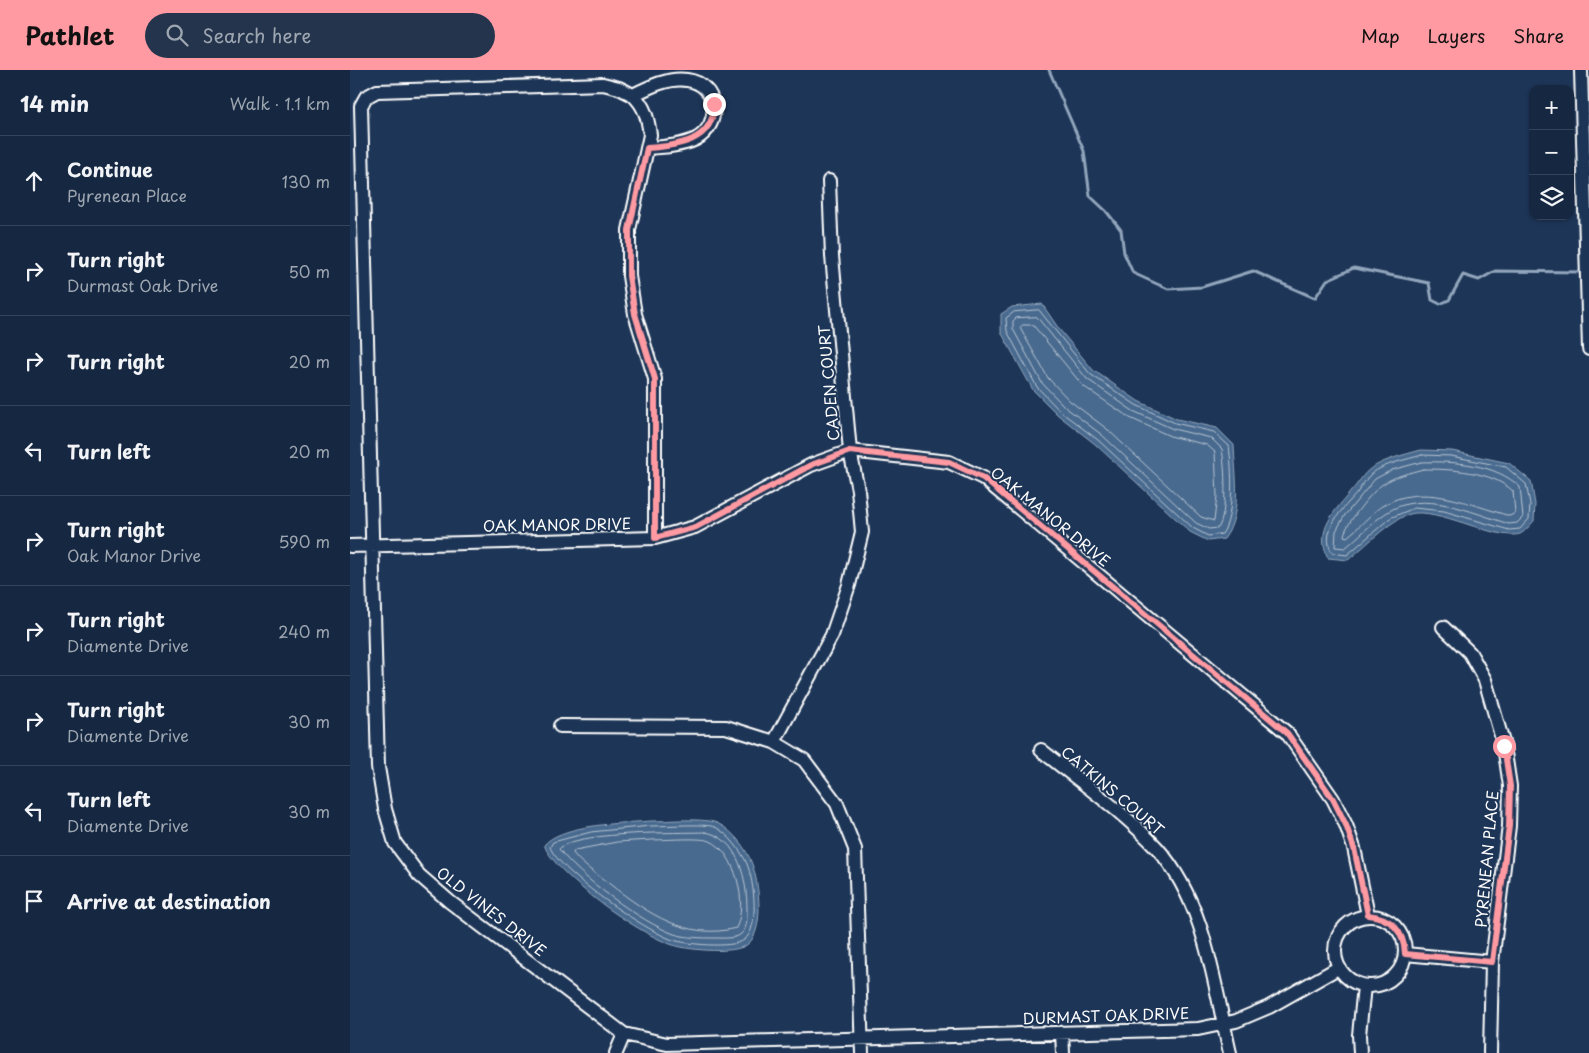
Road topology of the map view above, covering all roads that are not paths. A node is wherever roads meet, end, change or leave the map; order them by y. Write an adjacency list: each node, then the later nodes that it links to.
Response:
1 (1581, 70): 5 (street)
2 (633, 95): 3 (street); 3 (street); 9 (street, OLD VINES DRIVE)
3 (647, 148): 7 (street)
4 (829, 181): 6 (street, CADEN COURT)
5 (1589, 349)
6 (850, 451): 7 (street, OAK MANOR DRIVE); 12 (street, CADEN COURT); 14 (street, OAK MANOR DRIVE)
7 (655, 538): 9 (street, OAK MANOR DRIVE)
8 (350, 546): 9 (street, OAK MANOR DRIVE)
9 (373, 546): 21 (street, OLD VINES DRIVE)
10 (1443, 627): 16 (street, PYRENEAN PLACE)
11 (560, 726): 12 (street)
12 (774, 742): 22 (street)
13 (1041, 750): 19 (street, CATKINS COURT)
14 (1368, 915): 15 (street); 17 (street)
15 (1405, 954): 16 (street); 18 (street)
16 (1492, 962): 28 (street, PYRENEAN PLACE)
17 (1338, 968): 18 (street); 19 (street, DURMAST OAK DRIVE)
18 (1364, 986): 27 (street)
19 (1223, 1024): 20 (street, DURMAST OAK DRIVE); 26 (street, CATKINS COURT)
20 (1062, 1032): 22 (street, DURMAST OAK DRIVE); 25 (street)
21 (624, 1034): 22 (street, OLD VINES DRIVE); 23 (street)
22 (862, 1038): 24 (street)
23 (616, 1053)
24 (862, 1053)
25 (1063, 1053)
26 (1230, 1053)
27 (1360, 1053)
28 (1490, 1053)

